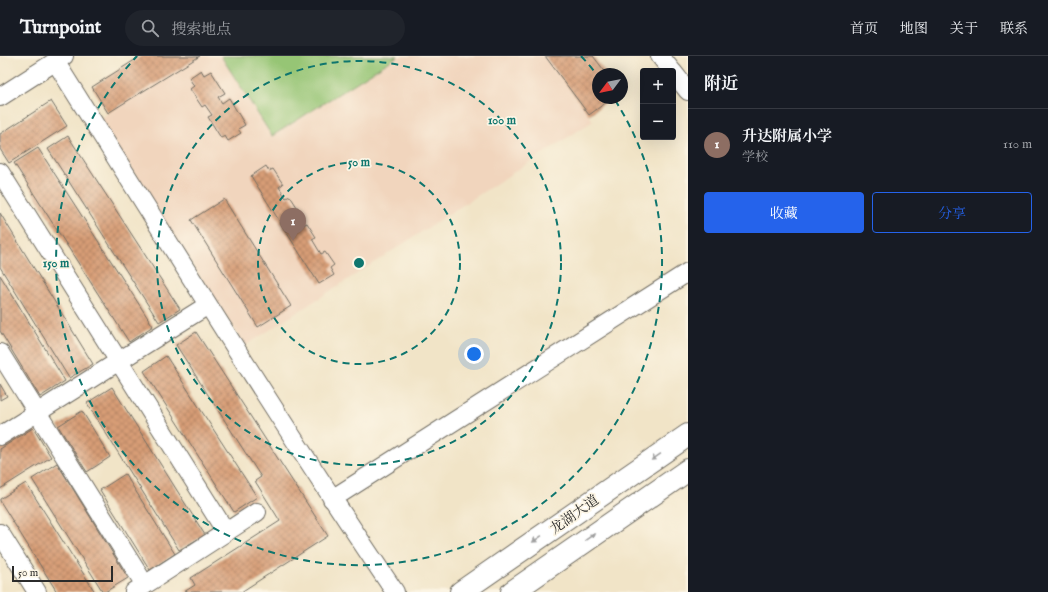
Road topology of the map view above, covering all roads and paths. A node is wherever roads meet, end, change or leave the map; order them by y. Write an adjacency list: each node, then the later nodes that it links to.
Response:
1 (660, 56): 3 (street)
2 (60, 59): 6 (street); 9 (street)
3 (669, 68)
4 (676, 77): 5 (street)
5 (688, 92)
6 (0, 97)
7 (0, 172): 11 (street)
8 (688, 272): 16 (street)
9 (208, 305): 11 (street); 16 (street)
10 (0, 354): 12 (street)
11 (119, 362): 12 (street); 18 (street)
12 (37, 413): 14 (street); 20 (street)
13 (688, 435): 23 (highway, 龙湖大道, one-way to 23)
14 (0, 436)
15 (688, 470): 24 (highway, 龙湖大道, one-way to 15)
16 (332, 499): 22 (street)
17 (257, 512): 18 (street)
18 (226, 532): 20 (street)
19 (0, 533): 21 (street)
20 (139, 588)
21 (37, 592)
22 (395, 592)
23 (461, 592)
24 (512, 592)

